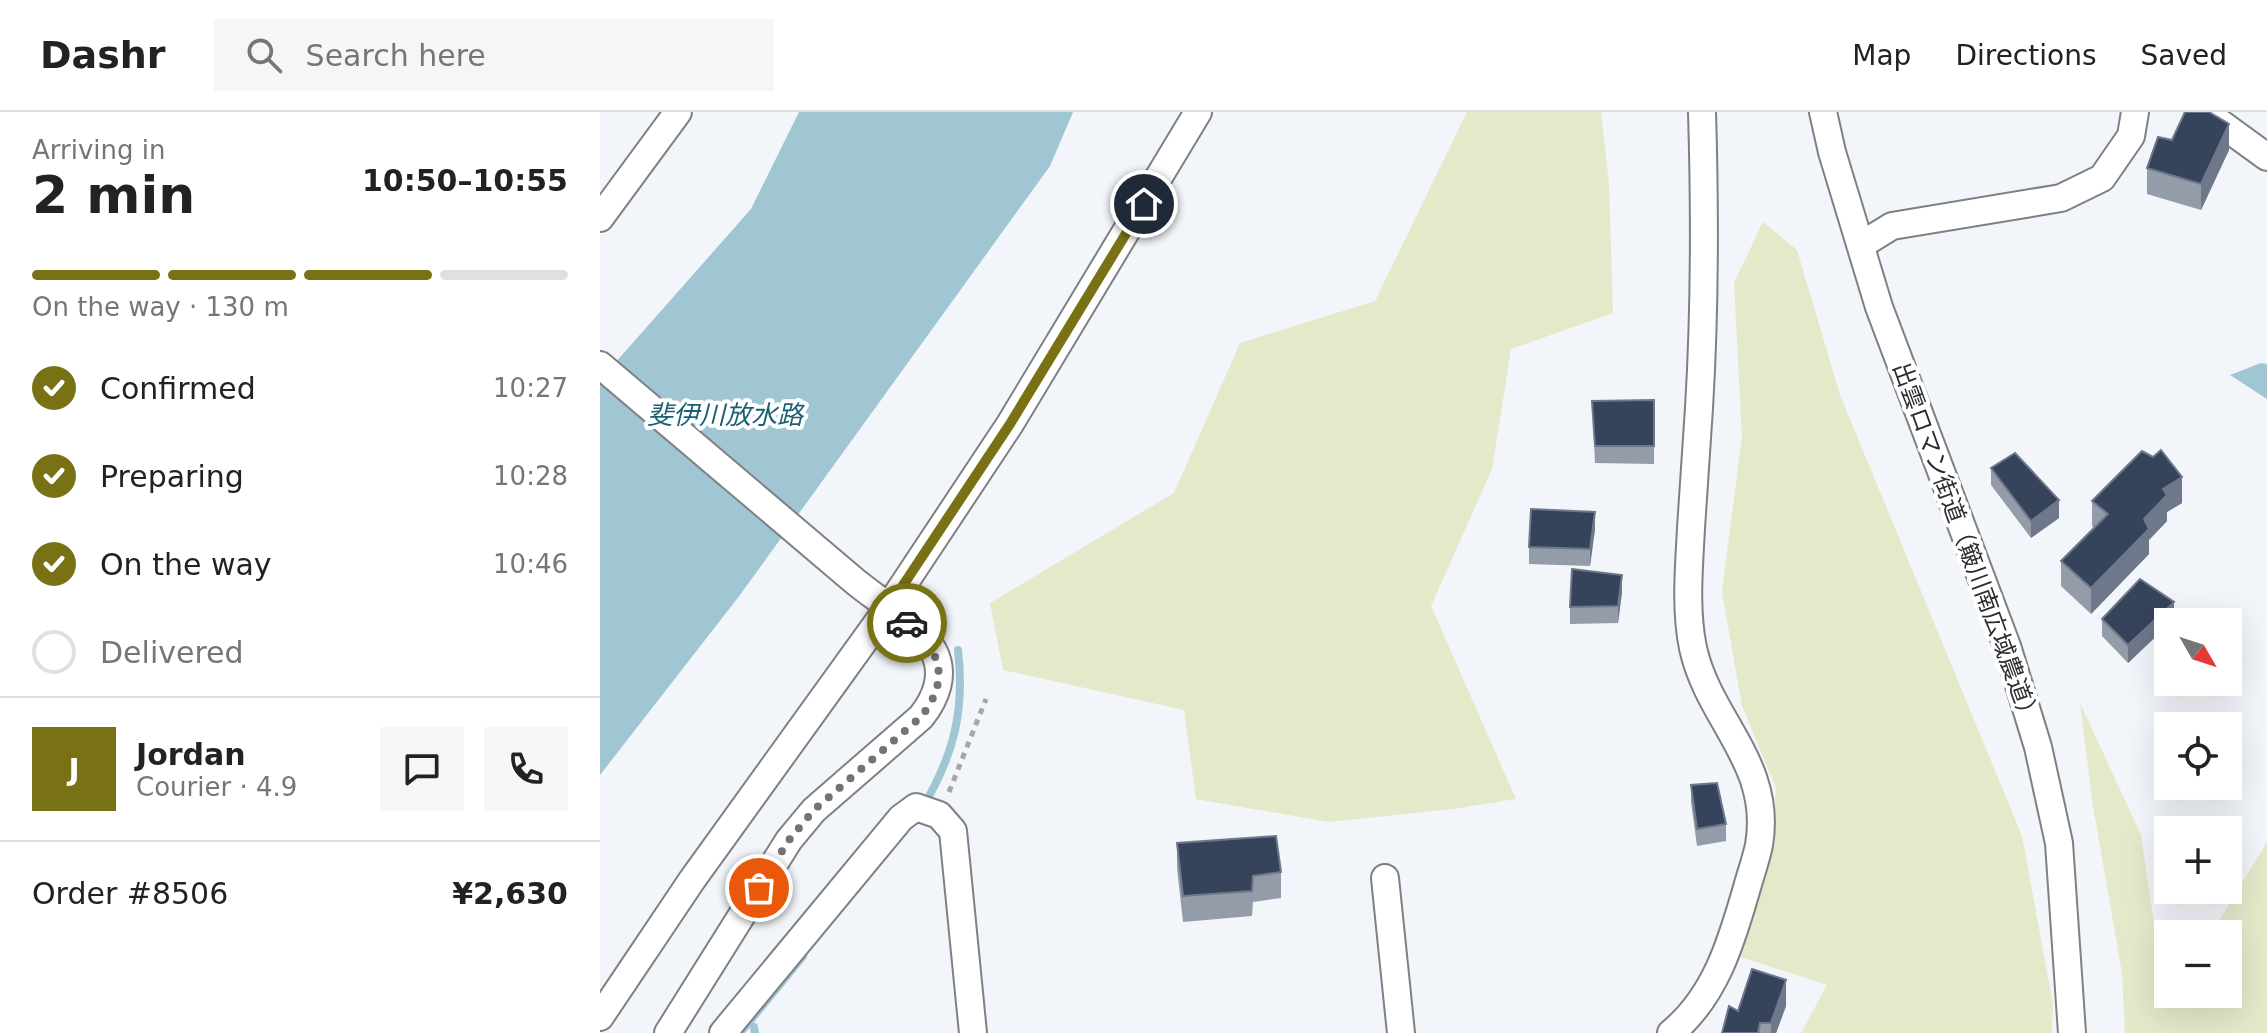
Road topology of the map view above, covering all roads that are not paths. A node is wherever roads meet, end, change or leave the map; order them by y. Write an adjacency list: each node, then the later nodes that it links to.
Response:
1 (678, 112): 8 (street)
2 (1198, 112): 11 (street)
3 (1702, 112): 18 (street)
4 (1823, 112): 9 (street, 出雲ロマン街道（簸川南広域農道）)
5 (2135, 112): 9 (street)
6 (2205, 112): 7 (street)
7 (2267, 157)
8 (600, 218)
9 (1861, 245): 19 (street, 出雲ロマン街道（簸川南広域農道）)
10 (600, 365): 11 (street)
11 (888, 608): 13 (street); 14 (street)
12 (1385, 878): 17 (street)
13 (600, 1017)
14 (668, 1033)
15 (723, 1033): 16 (street)
16 (973, 1033)
17 (1401, 1033)
18 (1671, 1033)
19 (2072, 1033)

